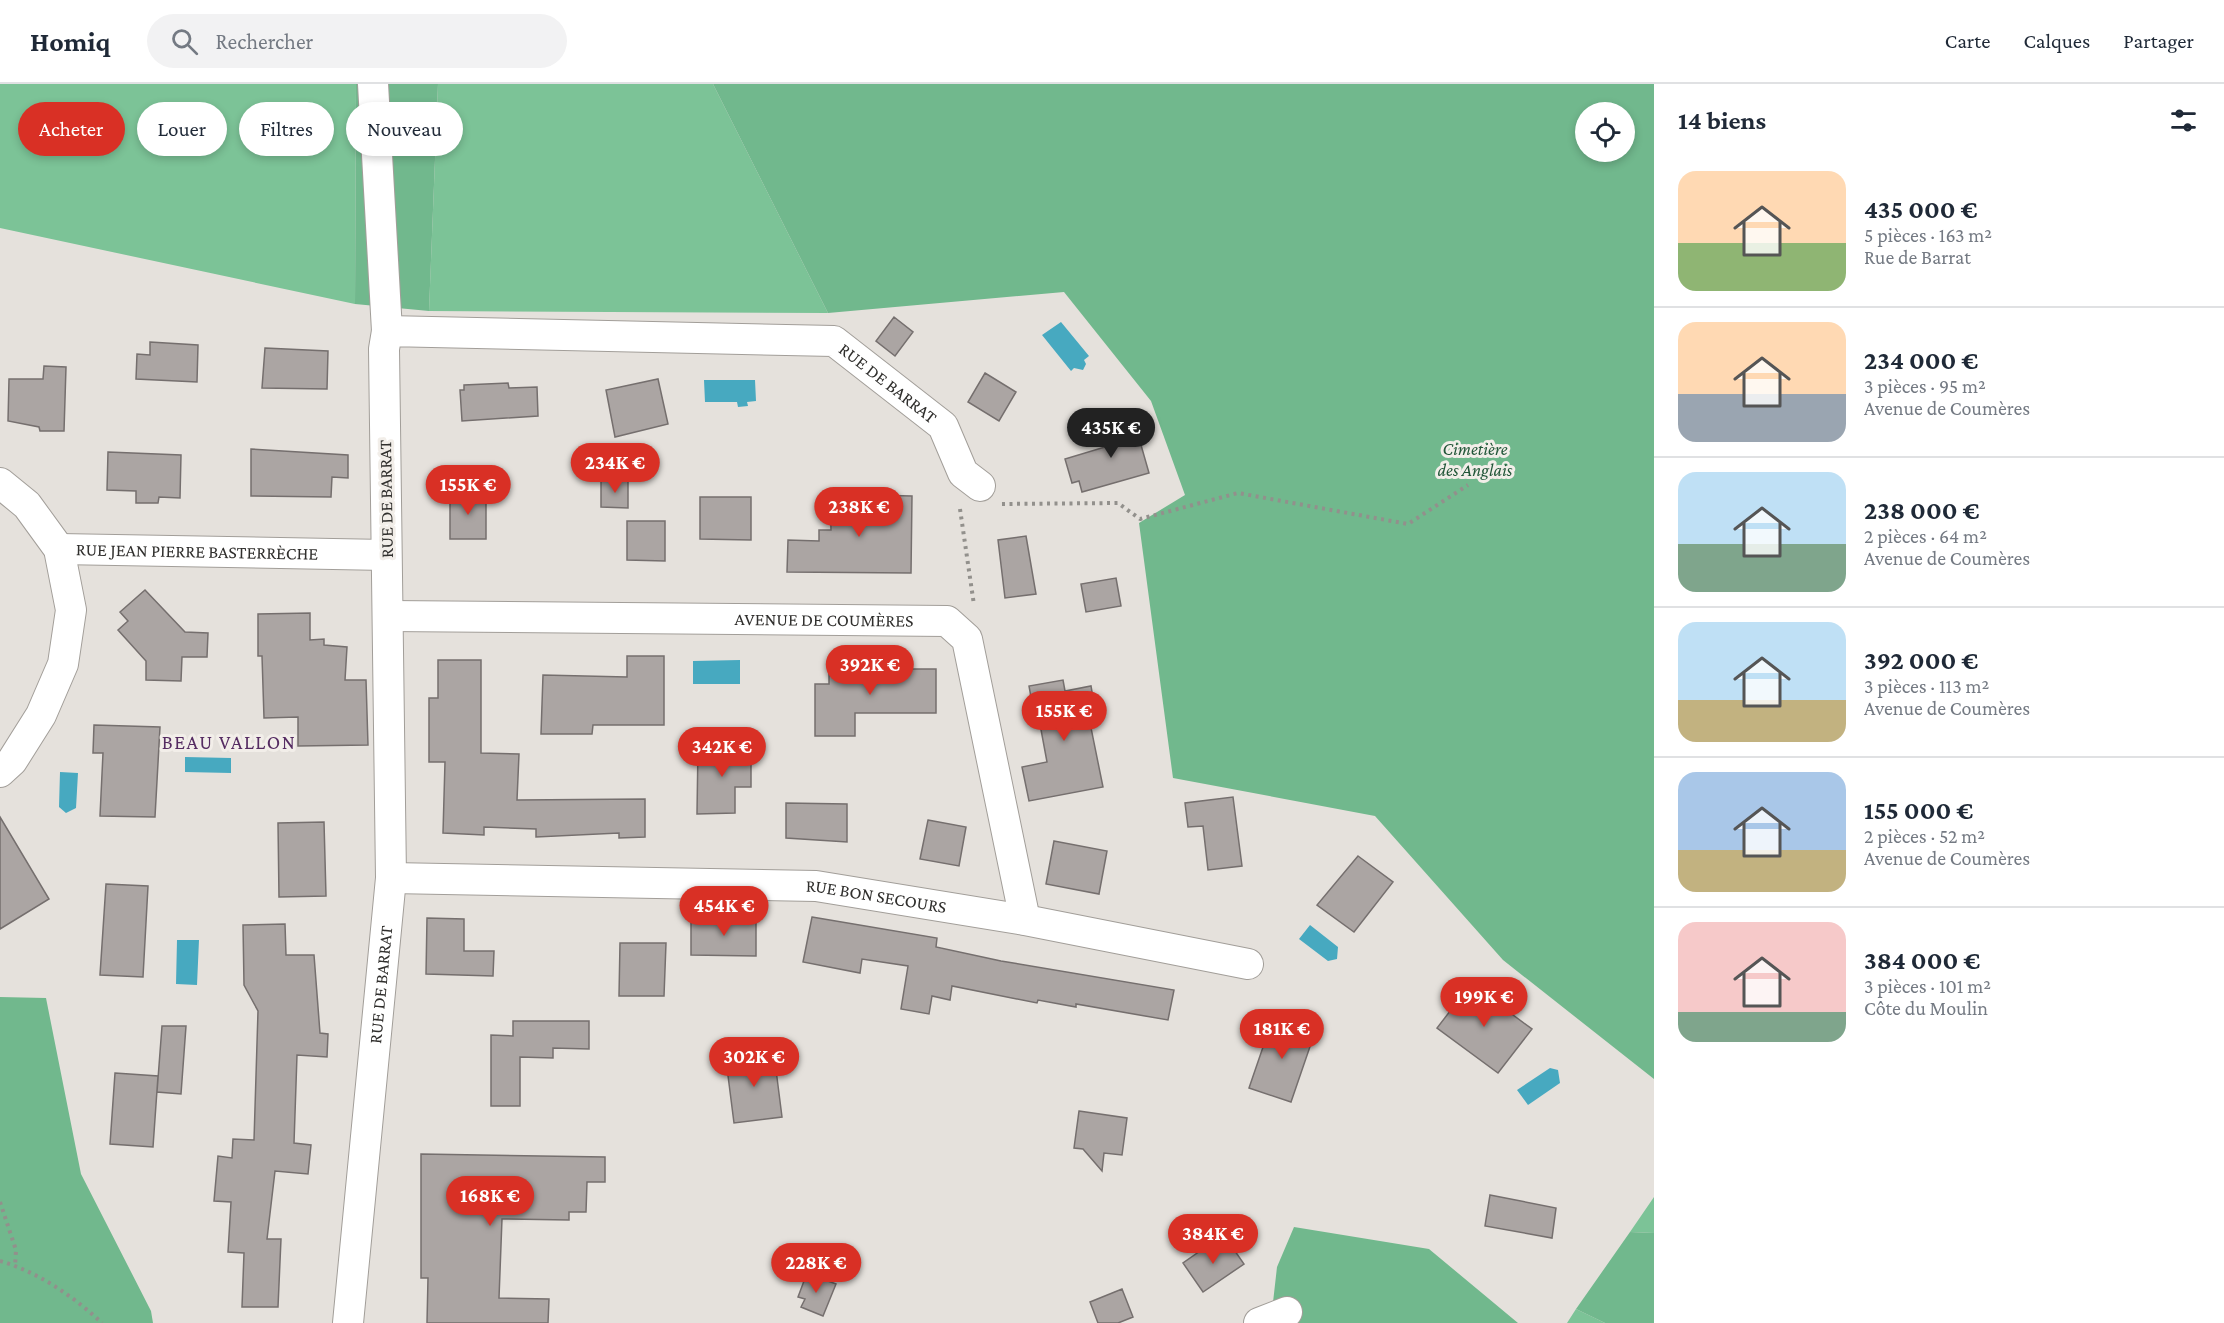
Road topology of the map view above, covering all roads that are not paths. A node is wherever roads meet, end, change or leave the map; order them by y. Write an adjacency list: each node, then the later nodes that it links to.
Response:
1 (373, 84): 2 (street)
2 (387, 332): 3 (street, RUE DE BARRAT); 6 (street, RUE DE BARRAT)
3 (972, 479)
4 (0, 483): 5 (street, RUE JEAN PIERRE BASTERRÈCHE)
5 (59, 549): 6 (street, RUE JEAN PIERRE BASTERRÈCHE); 8 (street)
6 (386, 555): 7 (street, RUE DE BARRAT)
7 (389, 616): 9 (street, RUE DE BARRAT); 10 (street, AVENUE DE COUMÈRES)
8 (0, 772)
9 (391, 878): 10 (street, RUE BON SECOURS); 13 (street, RUE DE BARRAT)
10 (1024, 920): 11 (street, RUE BON SECOURS)
11 (1248, 964)
12 (1287, 1312): 14 (street)
13 (348, 1323)
14 (1259, 1323)

